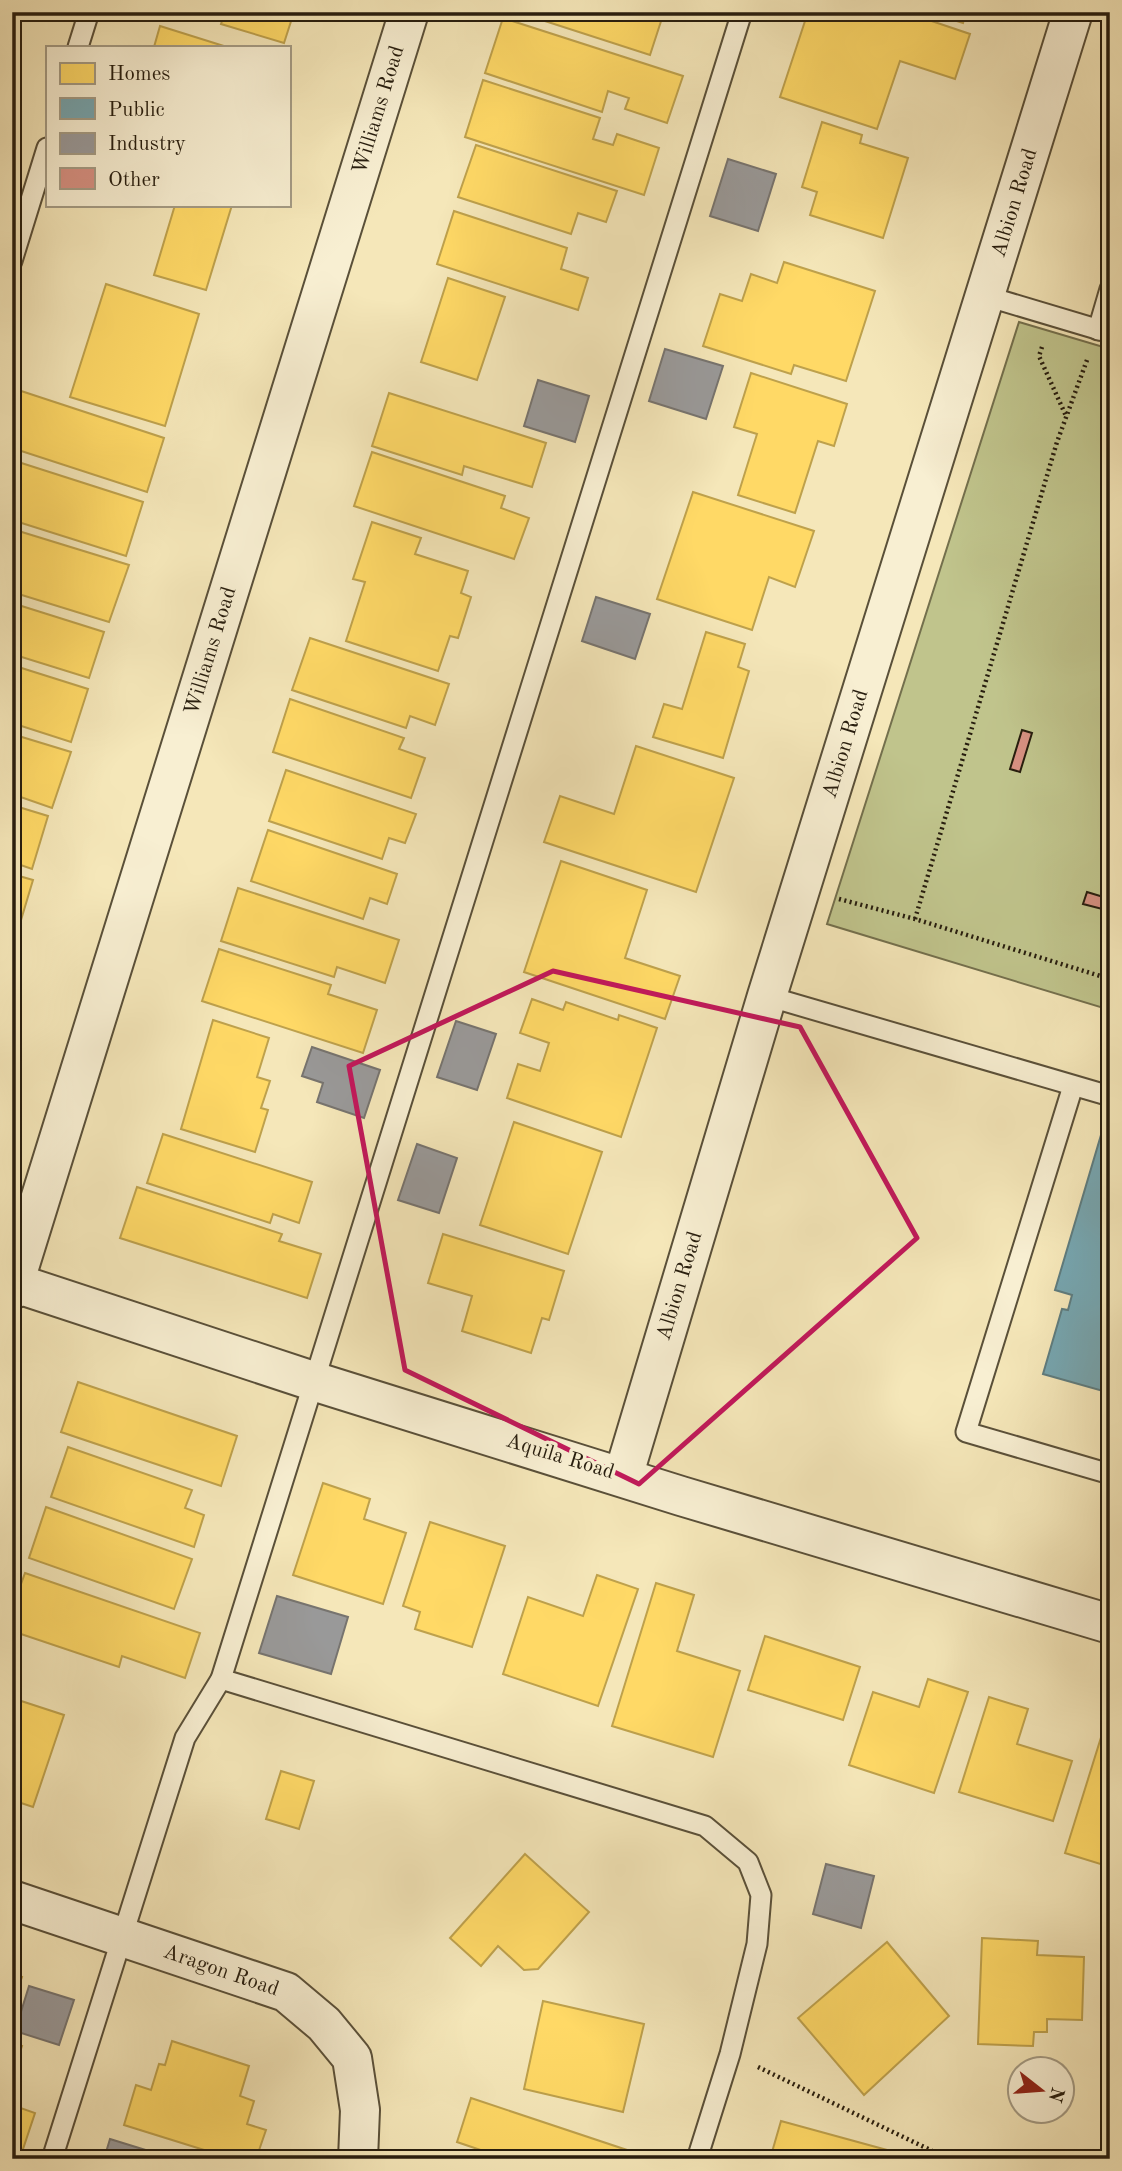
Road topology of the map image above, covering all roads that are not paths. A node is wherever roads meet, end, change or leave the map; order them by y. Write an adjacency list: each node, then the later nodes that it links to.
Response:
1 (89, 12): 5 (lane)
2 (409, 12): 14 (street, Williams Road)
3 (743, 12): 15 (lane)
4 (1073, 12): 9 (street, Albion Road)
5 (78, 46)
6 (46, 151): 7 (lane)
7 (12, 261)
8 (1110, 289): 10 (lane)
9 (986, 296): 10 (lane); 11 (street, Albion Road)
10 (1104, 331)
11 (767, 996): 12 (lane); 17 (street, Albion Road)
12 (1073, 1086): 13 (lane); 16 (lane)
13 (1110, 1097)
14 (13, 1285): 15 (street, Aquila Road)
15 (313, 1381): 17 (street, Aquila Road); 19 (lane)
16 (1110, 1474)
17 (623, 1477): 18 (street, Aquila Road)
18 (1110, 1624)
19 (221, 1679): 21 (lane); 24 (lane)
20 (12, 1900): 21 (street, Aragon Road)
21 (121, 1937): 22 (lane); 23 (street, Aragon Road)
22 (52, 2159)
23 (358, 2159)
24 (697, 2159)

